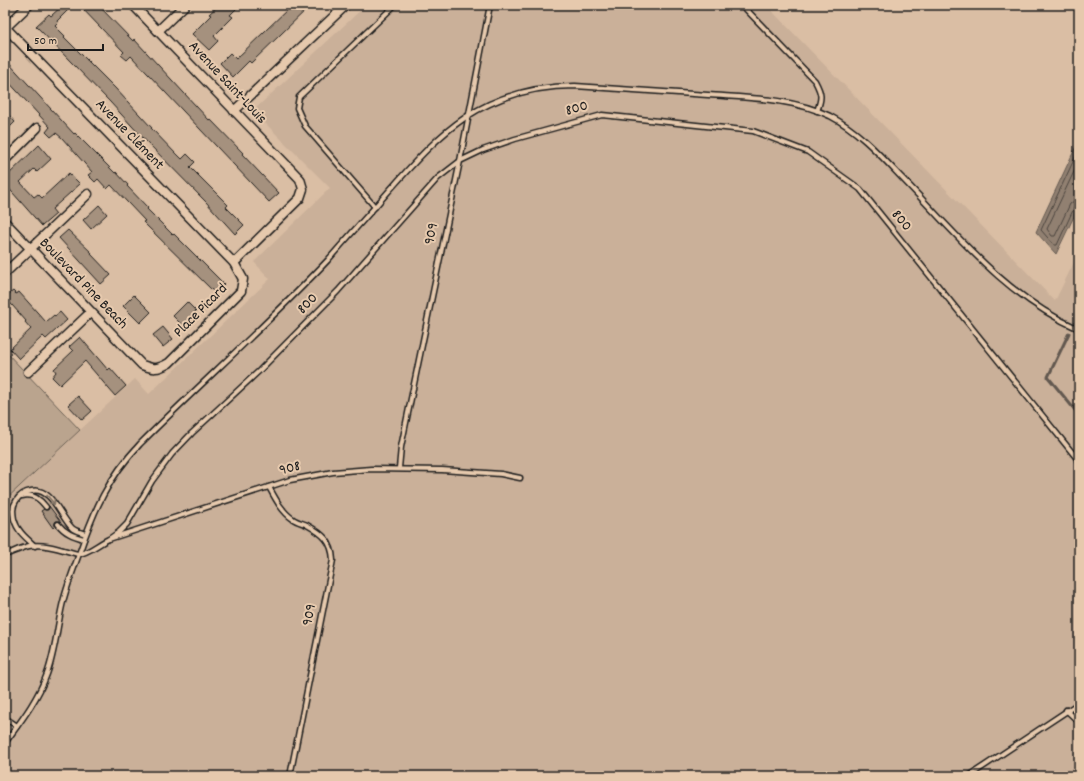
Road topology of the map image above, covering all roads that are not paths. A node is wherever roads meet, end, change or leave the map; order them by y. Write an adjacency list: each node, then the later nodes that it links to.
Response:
1 (29, 5): 8 (street)
2 (133, 5): 9 (street, Avenue Saint-Louis)
3 (185, 5): 9 (street)
4 (346, 5): 10 (street)
5 (395, 5): 17 (lane)
6 (490, 5): 12 (lane, 909)
7 (742, 5): 11 (lane)
8 (5, 28): 20 (street, Avenue Clément)
9 (158, 31): 10 (street, Avenue Saint-Louis)
10 (234, 111): 20 (street, Avenue Saint-Louis)
11 (817, 111): 12 (lane); 23 (lane)
12 (468, 116): 15 (lane, 909); 17 (lane)
13 (37, 128): 14 (street)
14 (5, 160)
15 (460, 161): 26 (lane, 800); 27 (lane, 909); 35 (lane, 800)
16 (88, 194): 19 (street)
17 (375, 207): 33 (lane)
18 (5, 222): 19 (street, Boulevard Pine Beach)
19 (31, 249): 21 (street); 22 (street, Boulevard Pine Beach)
20 (234, 263): 24 (street, Place Picard)
21 (5, 273)
22 (91, 312): 24 (street, Boulevard Pine Beach); 25 (street)
23 (1079, 329)
24 (142, 365)
25 (28, 372)
26 (1079, 460)
27 (399, 468): 28 (lane, 908); 29 (lane, 908)
28 (520, 478)
29 (269, 487): 35 (lane, 908); 45 (lane, 909)
30 (18, 499): 31 (lane); 33 (lane, one-way to 33); 36 (lane)
31 (46, 507)
32 (58, 524): 34 (lane)
33 (85, 534): 34 (lane)
34 (84, 539): 37 (lane)
35 (109, 539): 37 (lane, 908)
36 (35, 546): 37 (lane); 38 (lane)
37 (78, 554): 43 (lane)
38 (5, 555)
39 (1079, 703): 40 (lane)
40 (1066, 710): 42 (lane); 46 (lane)
41 (5, 718): 43 (lane)
42 (1079, 722)
43 (17, 726): 44 (lane)
44 (5, 743)
45 (290, 776)
46 (969, 776)

